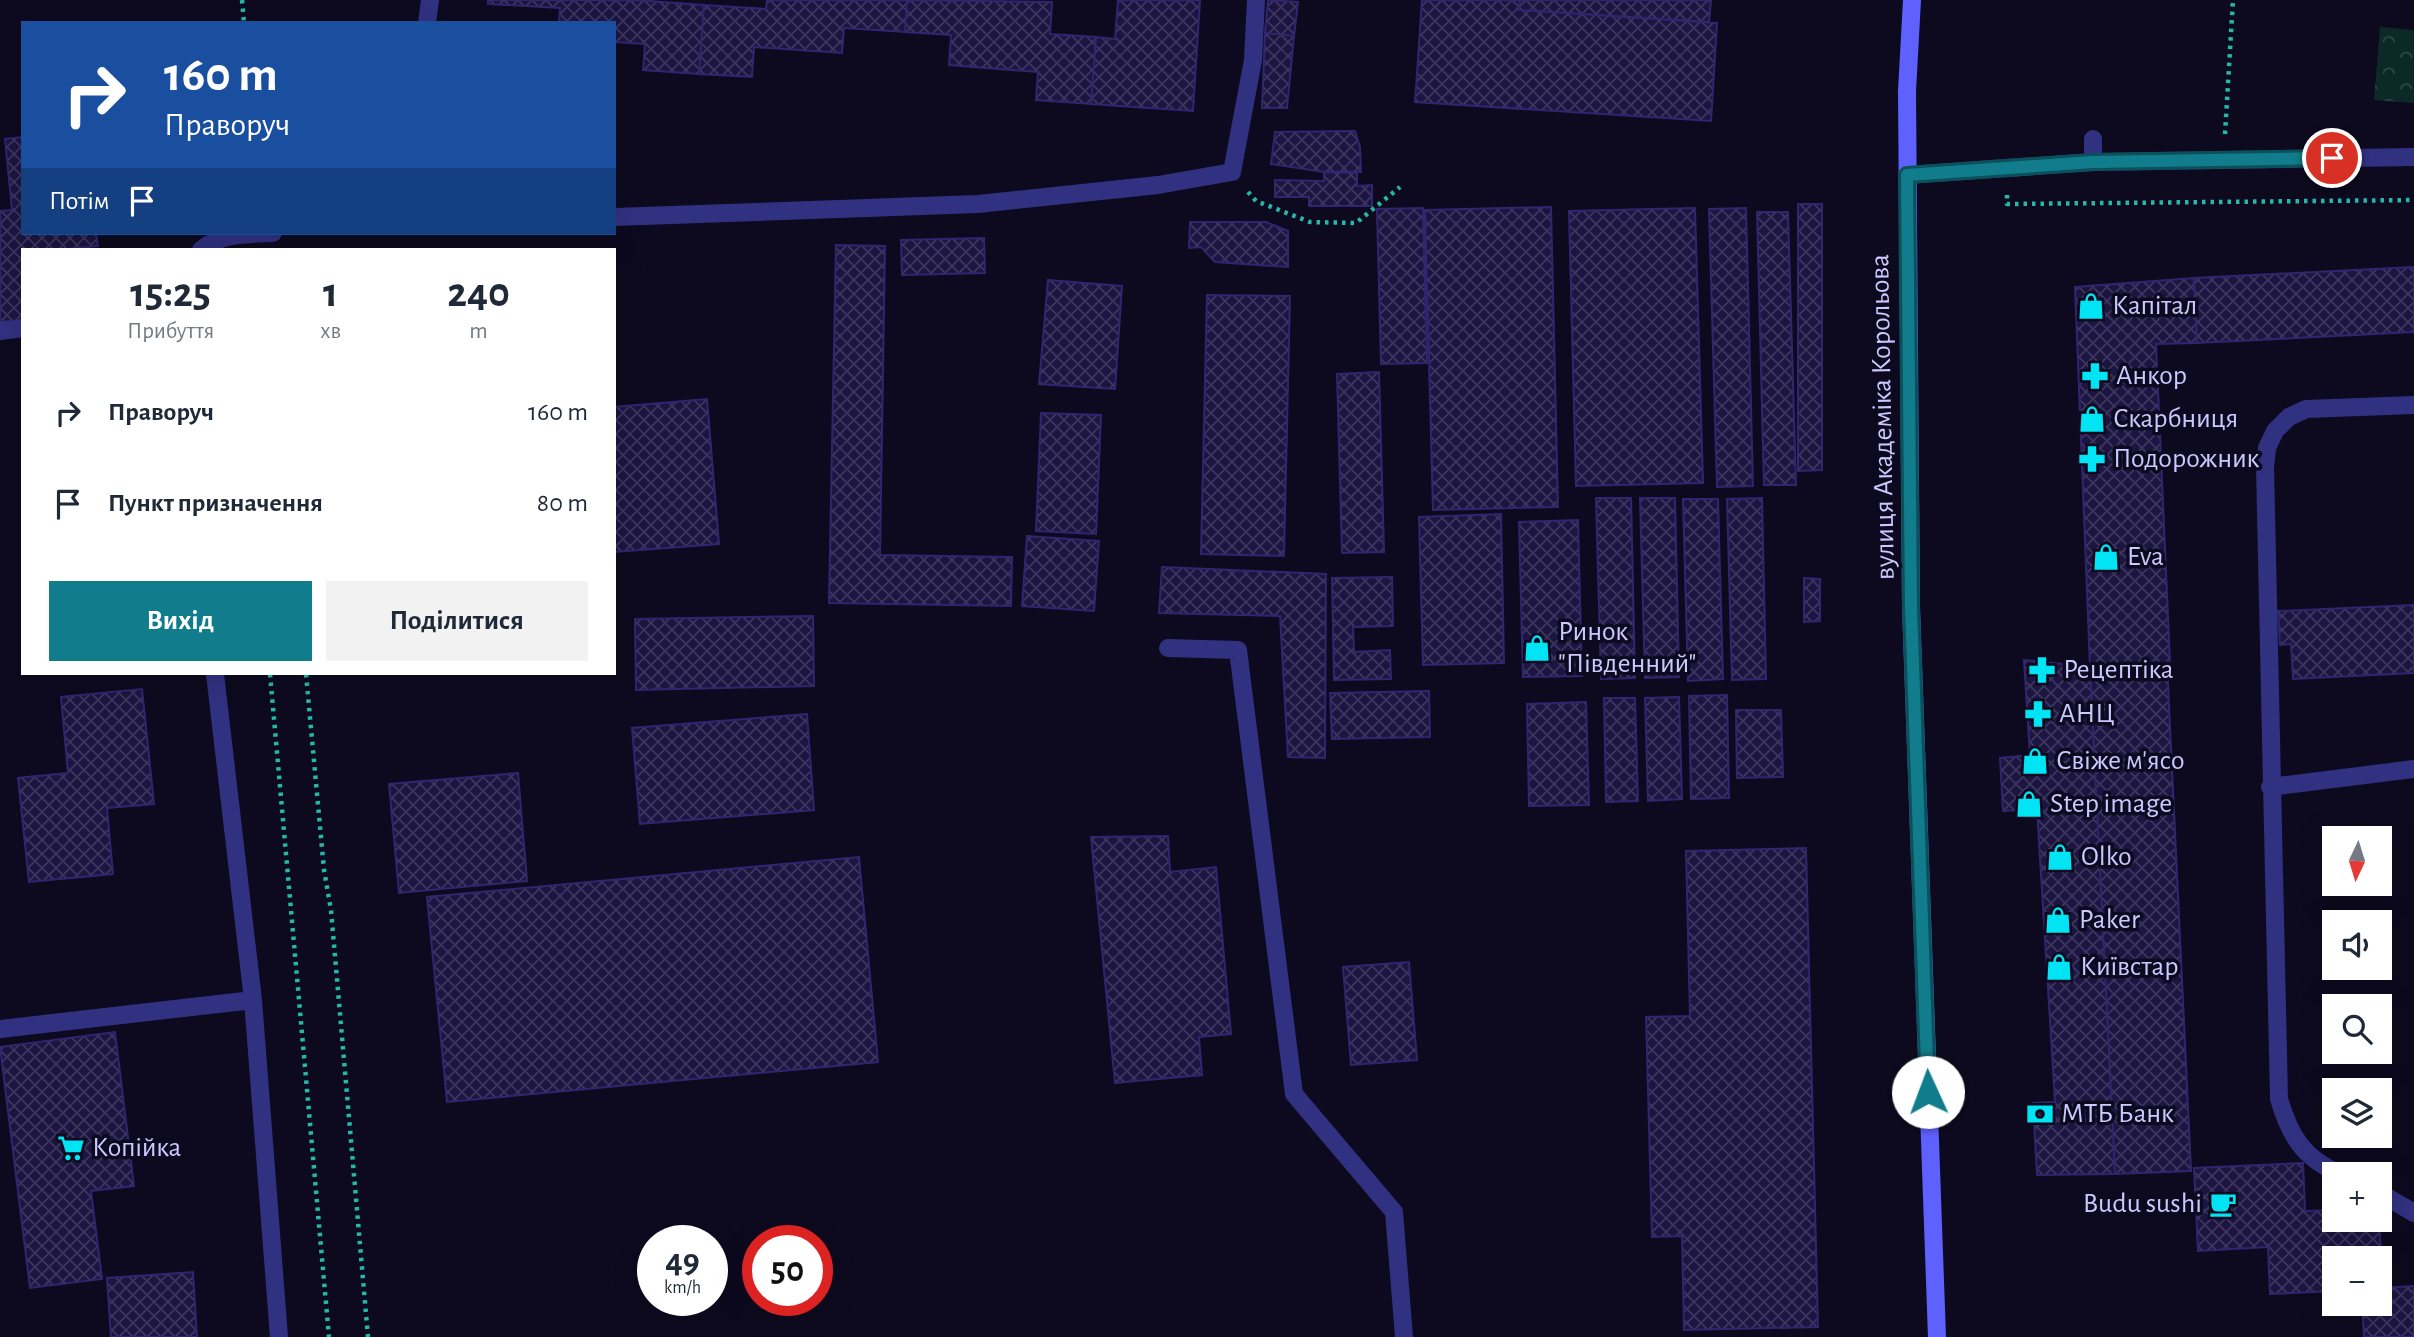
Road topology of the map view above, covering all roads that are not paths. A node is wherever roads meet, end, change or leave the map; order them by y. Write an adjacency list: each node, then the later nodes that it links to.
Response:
1 (430, 0): 4 (lane)
2 (1256, 0): 9 (lane)
3 (1912, 0): 8 (main road, вулиця Академіка Корольова)
4 (427, 21)
5 (2092, 139): 7 (lane)
6 (2414, 156): 7 (lane)
7 (2093, 162): 8 (lane)
8 (1907, 175): 26 (main road, вулиця Академіка Корольова)
9 (616, 217)
10 (231, 235): 11 (lane)
11 (203, 248)
12 (21, 328): 13 (lane)
13 (0, 331)
14 (2414, 405): 18 (lane)
15 (1168, 648): 25 (lane)
16 (215, 675): 19 (lane)
17 (2414, 769): 18 (lane)
18 (2270, 786): 21 (lane)
19 (253, 1000): 20 (lane); 24 (lane)
20 (0, 1030)
21 (2322, 1166)
22 (2392, 1199): 23 (lane)
23 (2414, 1213)
24 (279, 1337)
25 (1405, 1337)
26 (1937, 1337)

